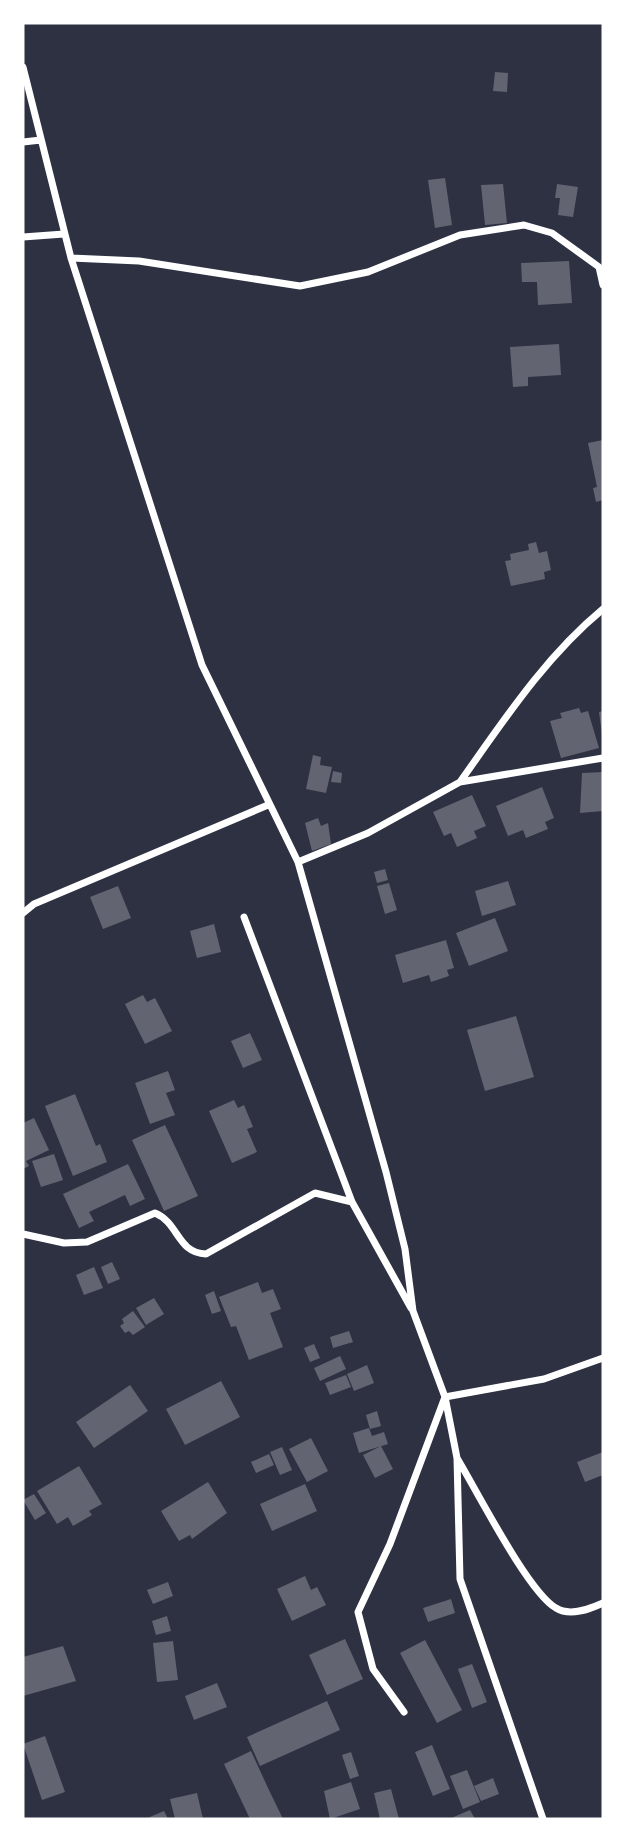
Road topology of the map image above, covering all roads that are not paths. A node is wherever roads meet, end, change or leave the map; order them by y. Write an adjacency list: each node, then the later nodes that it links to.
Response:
1 (23, 67): 2 (street)
2 (41, 140): 3 (street); 4 (street)
3 (23, 142)
4 (64, 233): 5 (street); 6 (street)
5 (23, 237)
6 (71, 258): 7 (street); 11 (street)
7 (603, 285)
8 (603, 609): 10 (street)
9 (603, 758): 10 (street)
10 (460, 782): 12 (street)
11 (268, 805): 12 (street); 13 (street)
12 (298, 862): 17 (street)
13 (23, 913)
14 (244, 917): 15 (street)
15 (352, 1202): 16 (street); 17 (street)
16 (23, 1234)
17 (413, 1311): 19 (street)
18 (603, 1359): 19 (street)
19 (445, 1396): 20 (street); 22 (street)
20 (457, 1458): 21 (street); 23 (street)
21 (603, 1603)
22 (404, 1712)
23 (543, 1819)

